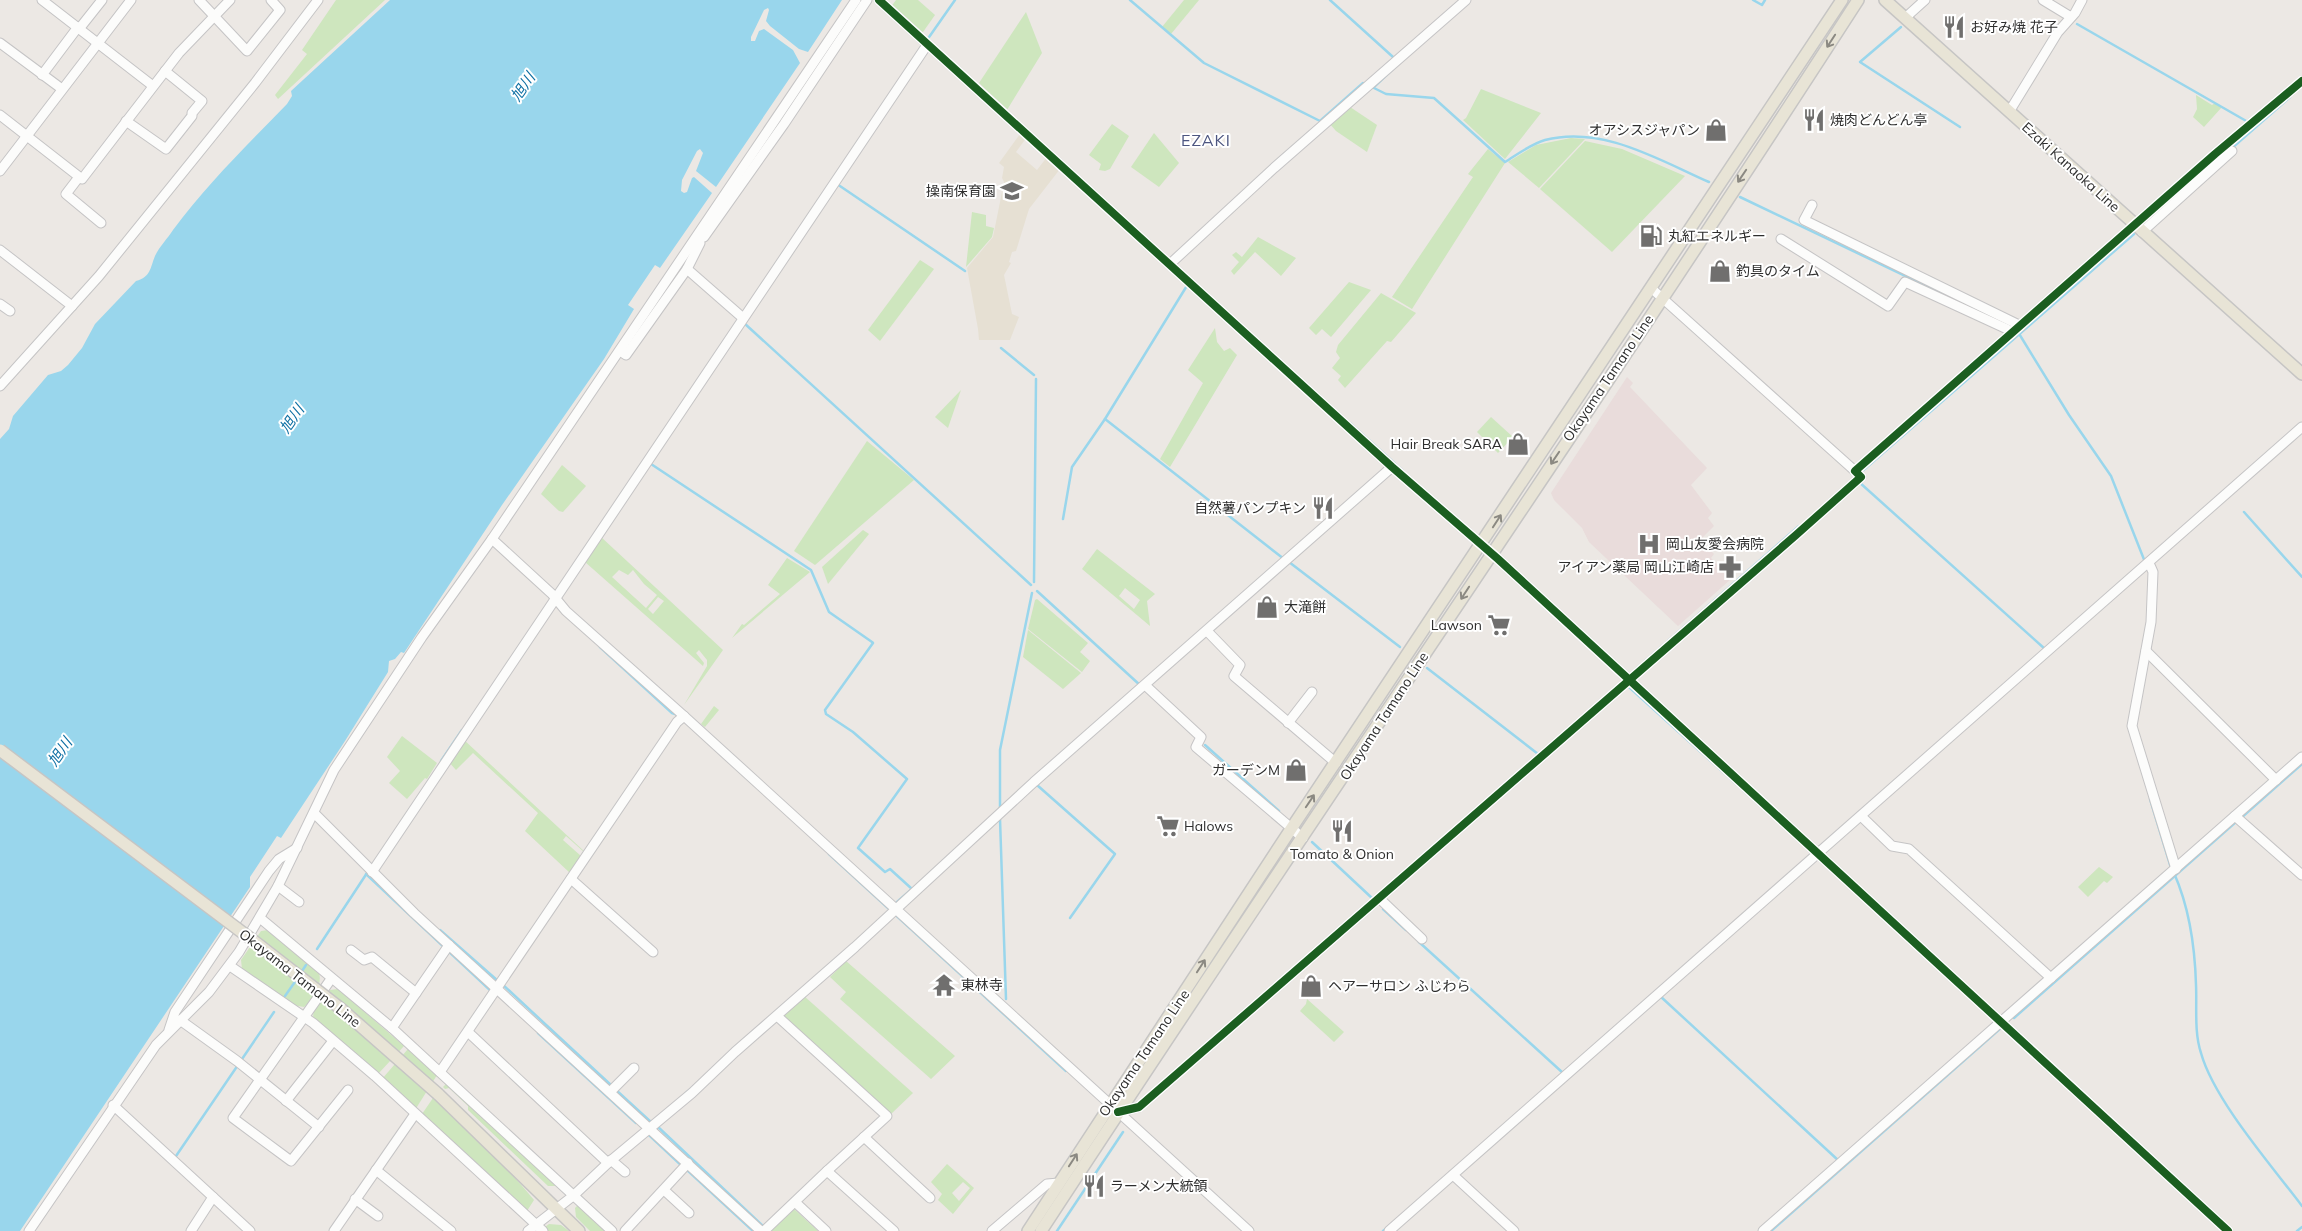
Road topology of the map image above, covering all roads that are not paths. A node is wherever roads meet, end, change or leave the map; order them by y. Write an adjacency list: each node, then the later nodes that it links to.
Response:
1 (42, 0): 21 (street)
2 (102, 0): 21 (street)
3 (131, 0): 22 (street)
4 (199, 0): 18 (street)
5 (230, 0): 18 (street)
6 (271, 0): 18 (street)
7 (318, 0): 48 (street)
8 (856, 0): 41 (street)
9 (867, 0): 41 (street)
10 (879, 0): 24 (street)
11 (1466, 0): 43 (street)
12 (1842, 0): 45 (main road, Okayama Tamano Line)
13 (1858, 0): 46 (main road, Okayama Tamano Line, one-way to 46)
14 (1885, 0): 20 (main road, Ezaki Kanaoka Line)
15 (1925, 0): 20 (street)
16 (2043, 0): 19 (street)
17 (2082, 0): 19 (street)
18 (213, 16): 25 (street)
19 (2071, 17): 30 (street)
20 (1905, 18): 30 (main road, Ezaki Kanaoka Line)
21 (79, 28): 22 (street); 26 (street)
22 (96, 41): 28 (street); 29 (street)
23 (0, 43): 26 (street)
24 (926, 43): 43 (street); 50 (street)
25 (165, 71): 28 (street); 32 (street)
26 (42, 75): 29 (street)
27 (2302, 81): 39 (street)
28 (153, 86): 32 (street)
29 (60, 88): 33 (street)
30 (2009, 112): 39 (main road, Ezaki Kanaoka Line)
31 (0, 116): 33 (street)
32 (126, 121): 36 (street)
33 (24, 134): 35 (street); 36 (street)
34 (2232, 151): 39 (street)
35 (0, 171)
36 (79, 177): 38 (street)
37 (1812, 205): 51 (street)
38 (101, 223)
39 (2138, 228): 51 (street); 53 (main road, Ezaki Kanaoka Line)
40 (1781, 239): 51 (street)
41 (699, 240): 44 (street); 52 (street)
42 (0, 250): 48 (street)
43 (1170, 264): 56 (street)
44 (687, 269): 50 (street); 52 (street)
45 (1651, 288): 46 (street); 59 (main road, Okayama Tamano Line, one-way to 45)
46 (1662, 296): 57 (street); 60 (main road, Okayama Tamano Line, one-way to 60)
47 (0, 304): 49 (street)
48 (72, 306): 54 (street)
49 (10, 311)
50 (741, 316): 62 (street)
51 (2017, 330): 57 (street)
52 (620, 351): 58 (street)
53 (2302, 374)
54 (0, 386)
55 (2302, 428): 61 (street)
56 (1392, 467): 59 (street); 63 (street)
57 (1857, 476): 65 (street)
58 (492, 538): 62 (street); 74 (street)
59 (1481, 545): 60 (street); 72 (main road, Okayama Tamano Line)
60 (1491, 553): 65 (street); 78 (main road, Okayama Tamano Line, one-way to 78)
61 (2147, 565): 64 (street); 75 (street)
62 (554, 599): 68 (street); 81 (street)
63 (1207, 631): 66 (street); 69 (street)
64 (2146, 651): 73 (street); 82 (street)
65 (1629, 681): 80 (street); 86 (street)
66 (1143, 687): 77 (street); 88 (street)
67 (1312, 692): 69 (street)
68 (683, 717): 84 (street); 88 (street)
69 (1288, 723): 72 (street)
70 (0, 750): 132 (main road, Okayama Tamano Line, bridge)
71 (2302, 757): 73 (street)
72 (1336, 763): 77 (main road, Okayama Tamano Line, one-way to 72)
73 (2276, 780): 76 (street)
74 (314, 813): 79 (street); 81 (street)
75 (1861, 816): 80 (street); 95 (street)
76 (2238, 818): 82 (street); 83 (street)
77 (1291, 829): 78 (street); 114 (main road, Okayama Tamano Line, one-way to 77)
78 (1303, 838): 114 (main road, Okayama Tamano Line)
79 (297, 848): 85 (street); 104 (street)
80 (1818, 854): 102 (street); 124 (street)
81 (370, 870): 91 (street)
82 (2173, 871): 95 (street)
83 (2302, 875)
84 (571, 879): 93 (street); 97 (street)
85 (278, 886): 87 (street); 89 (street)
86 (1380, 899): 90 (street); 114 (street)
87 (299, 902)
88 (893, 911): 99 (street); 114 (street)
89 (260, 918): 94 (street); 96 (street)
90 (1422, 939)
91 (447, 948): 97 (street); 98 (street)
92 (351, 950): 98 (street)
93 (653, 952)
94 (230, 966): 100 (street); 101 (street)
95 (2051, 978): 102 (street)
96 (331, 979): 100 (street); 103 (street)
97 (497, 988): 105 (street); 110 (street)
98 (416, 993): 103 (street)
99 (777, 1016): 116 (street); 118 (street)
100 (303, 1017): 106 (street); 109 (street)
101 (180, 1020): 104 (street); 109 (street)
102 (2001, 1021): 155 (street); 156 (street)
103 (392, 1028): 108 (street)
104 (169, 1030): 113 (street)
105 (468, 1032): 108 (street); 119 (street)
106 (333, 1040): 112 (street); 115 (street)
107 (634, 1068): 110 (street)
108 (440, 1072): 127 (street)
109 (260, 1080): 112 (street); 117 (street)
110 (613, 1089): 116 (street)
111 (348, 1090): 117 (street)
112 (286, 1101): 117 (street)
113 (113, 1105): 129 (street); 137 (street)
114 (1114, 1108): 125 (main road, Okayama Tamano Line, one-way to 114); 151 (main road, Okayama Tamano Line); 152 (street)
115 (415, 1114): 121 (street); 135 (street)
116 (653, 1126): 119 (street); 120 (street)
117 (319, 1127)
118 (864, 1138): 122 (street); 128 (street)
119 (610, 1161): 123 (street); 127 (street)
120 (686, 1166): 126 (street); 136 (street)
121 (376, 1170): 130 (street); 141 (street)
122 (827, 1171): 131 (street); 148 (street)
123 (625, 1172)
124 (1453, 1175): 153 (street); 154 (street)
125 (1059, 1183): 149 (street); 150 (main road, Okayama Tamano Line)
126 (664, 1190): 133 (street); 146 (street)
127 (573, 1196): 132 (street); 145 (street)
128 (930, 1198)
129 (212, 1199): 138 (street); 139 (street)
130 (356, 1199): 134 (street); 140 (street)
131 (794, 1202): 136 (street); 147 (street)
132 (556, 1210): 135 (street); 144 (main road, Okayama Tamano Line)
133 (689, 1213)
134 (378, 1216)
135 (536, 1224): 142 (street); 143 (street)
136 (764, 1230)
137 (29, 1231)
138 (191, 1231)
139 (250, 1231)
140 (334, 1231)
141 (451, 1231)
142 (528, 1231)
143 (543, 1231)
144 (579, 1231)
145 (612, 1231)
146 (625, 1231)
147 (826, 1231)
148 (894, 1231)
149 (992, 1231)
150 (1028, 1231)
151 (1041, 1231)
152 (1249, 1231)
153 (1389, 1231)
154 (1514, 1231)
155 (1763, 1231)
156 (2228, 1231)

